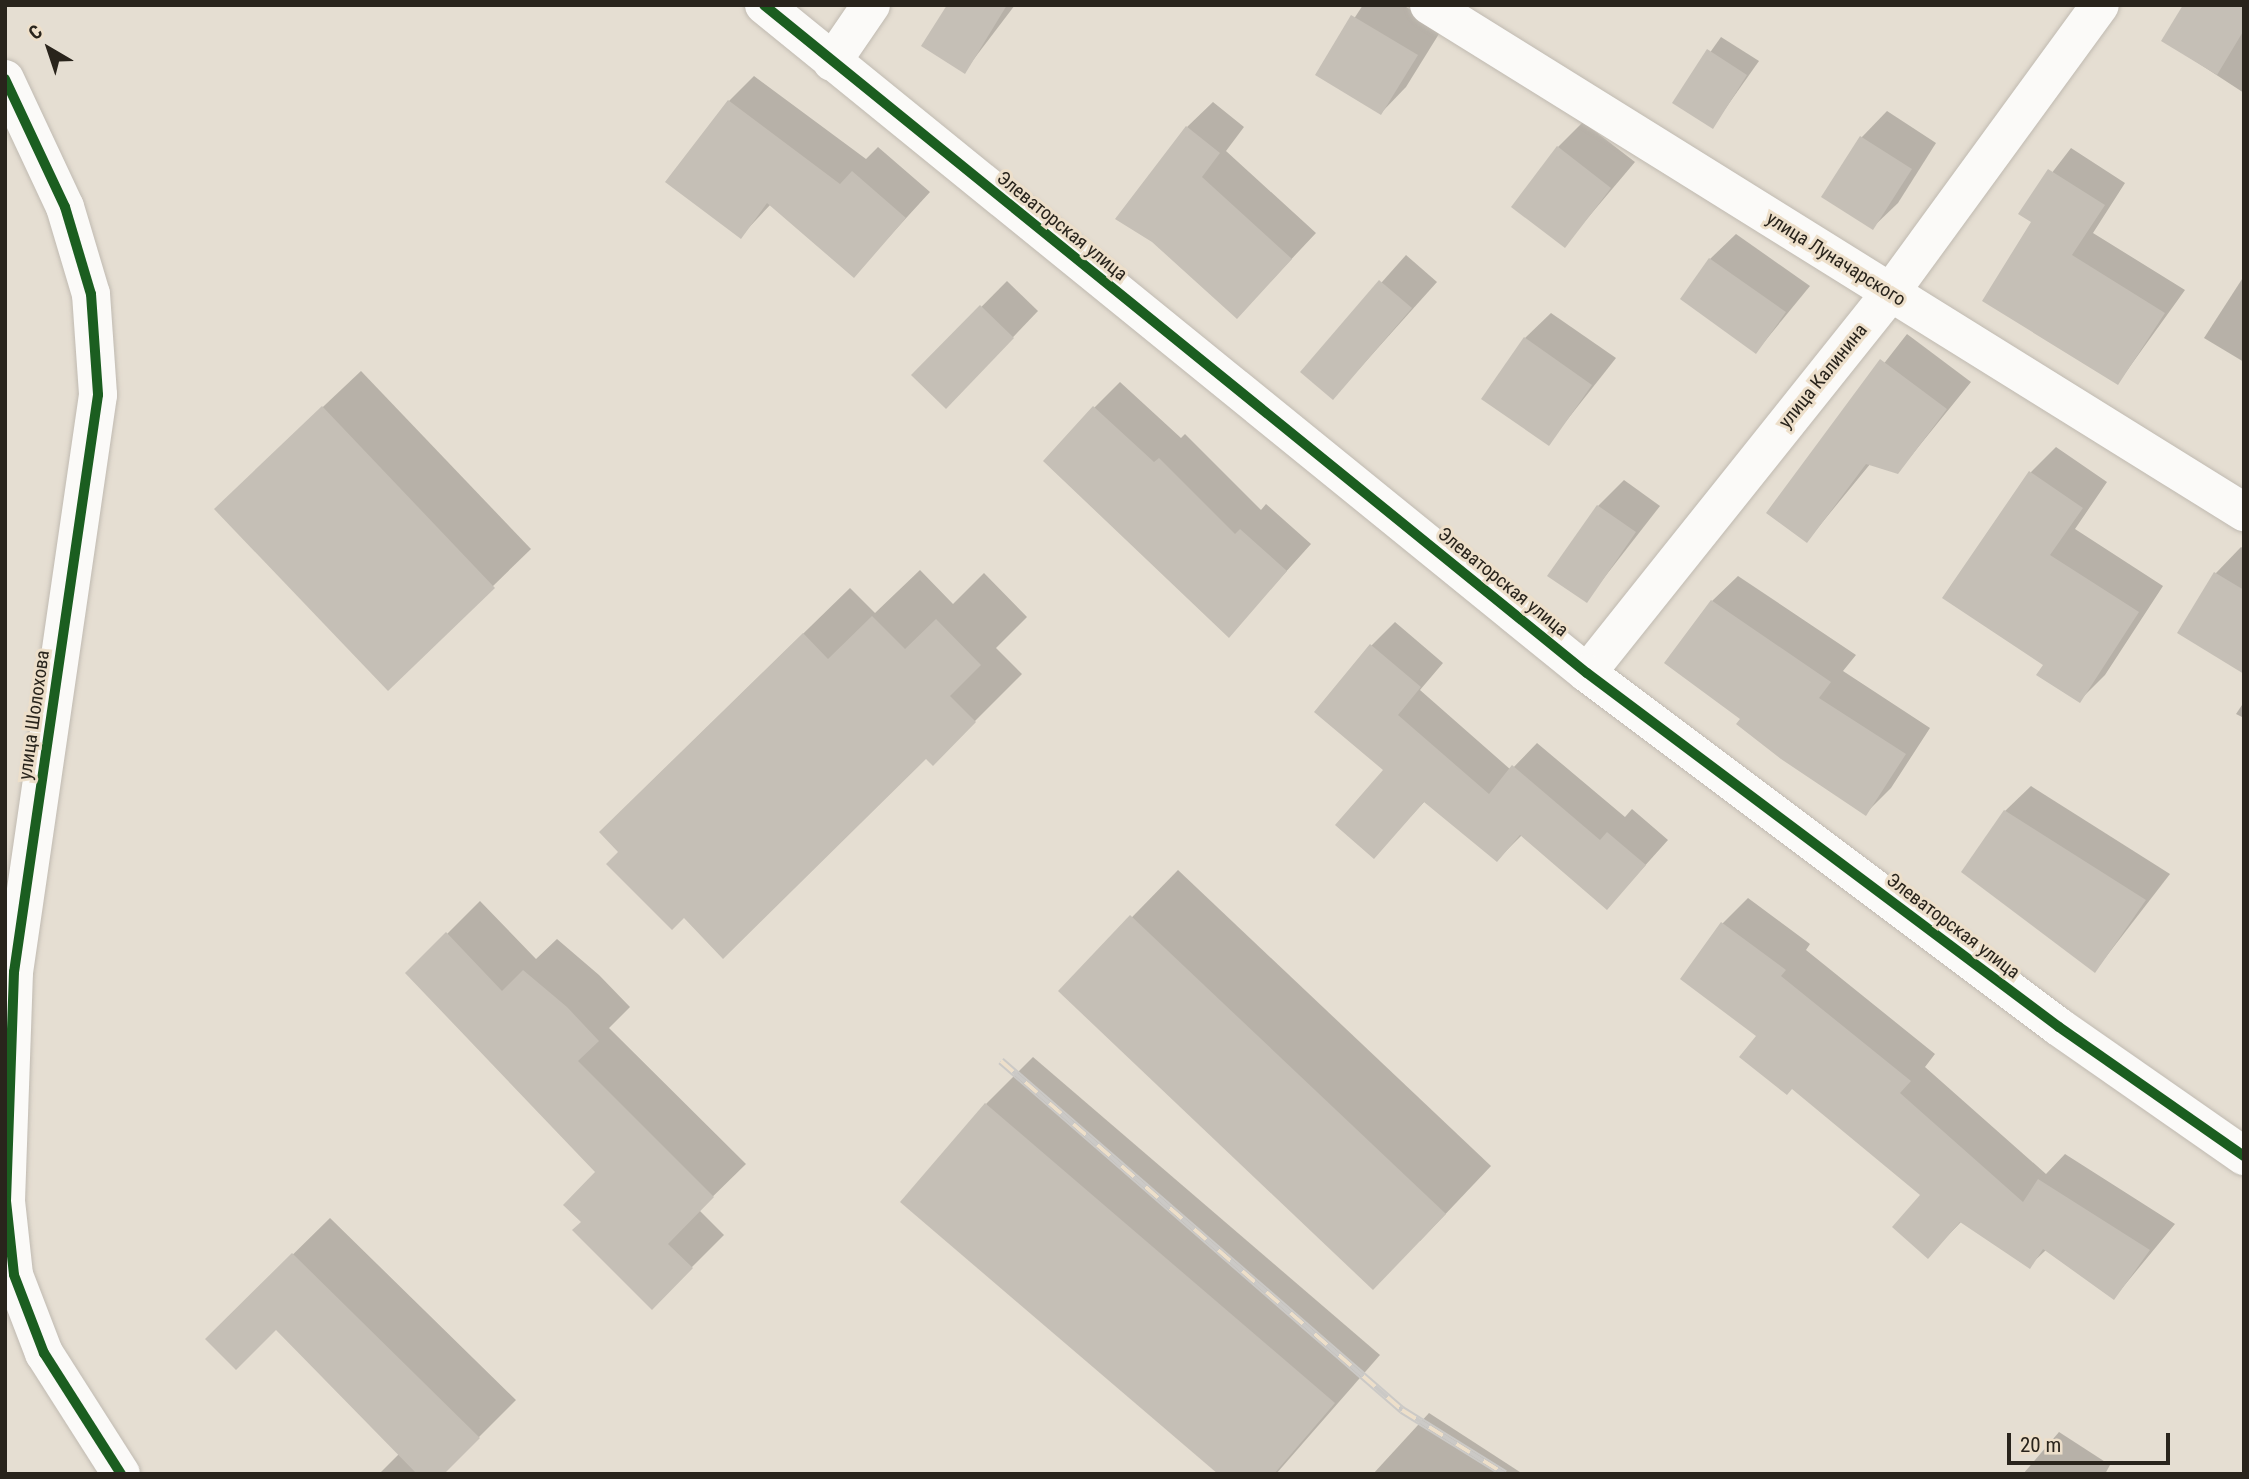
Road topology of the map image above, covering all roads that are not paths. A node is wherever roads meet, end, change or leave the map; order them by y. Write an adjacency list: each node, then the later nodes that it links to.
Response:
1 (764, 5): 5 (street, Элеваторская улица)
2 (871, 5): 5 (street)
3 (1429, 5): 7 (street, улица Луначарского)
4 (2100, 5): 7 (street, улица Калинина)
5 (832, 62): 9 (street, Элеваторская улица)
6 (5, 79): 11 (street, улица Шолохова)
7 (1890, 293): 8 (street, улица Луначарского); 9 (street, улица Калинина)
8 (2244, 512)
9 (1587, 673): 10 (street, Элеваторская улица)
10 (2244, 1156)
11 (121, 1474)

